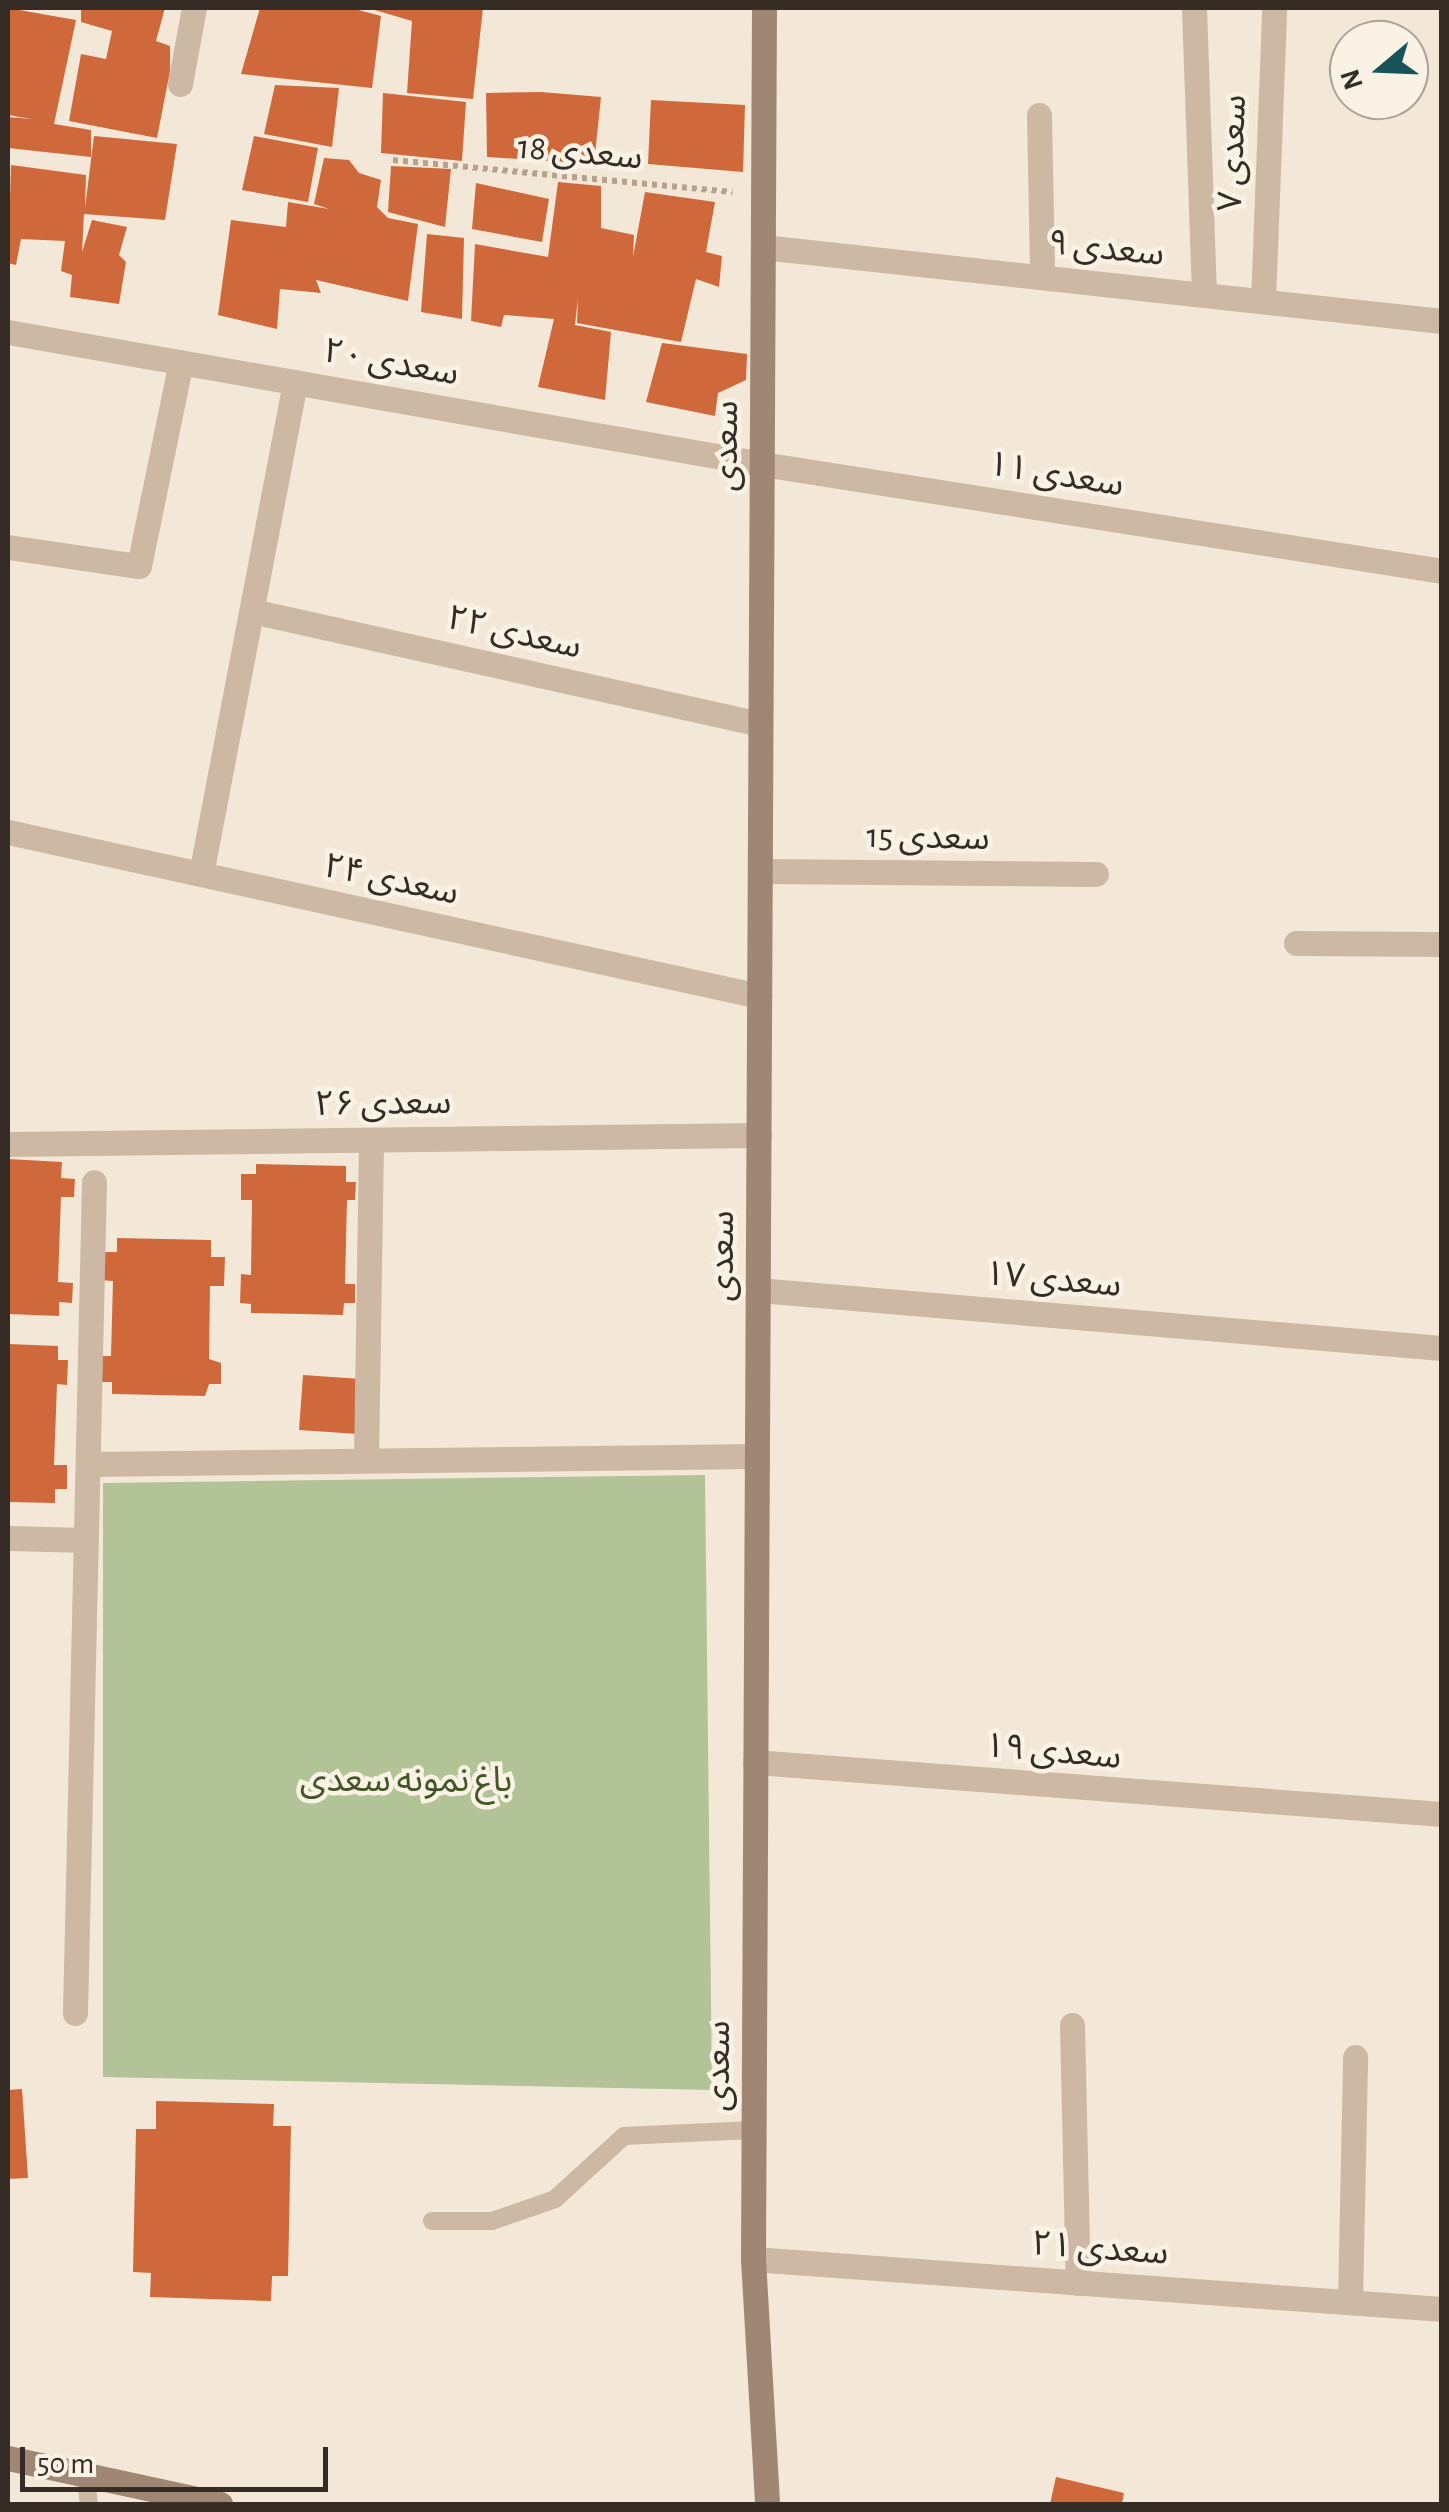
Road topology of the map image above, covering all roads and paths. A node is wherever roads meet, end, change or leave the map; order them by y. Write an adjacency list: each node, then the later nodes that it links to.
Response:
1 (194, 8): 5 (street)
2 (764, 8): 8 (main road, سعدی)
3 (1194, 8): 11 (street)
4 (1274, 8): 12 (street, سعدی ۷)
5 (180, 84)
6 (1039, 116): 10 (street)
7 (393, 160): 8 (path, سعدی 18)
8 (763, 195): 9 (main road, سعدی)
9 (763, 247): 10 (street, سعدی ۹); 17 (main road, سعدی)
10 (1042, 277): 11 (street, سعدی ۹)
11 (1204, 294): 12 (street, سعدی ۹)
12 (1263, 301): 13 (street, سعدی ۹)
13 (1442, 321)
14 (8, 332): 15 (street, سعدی ۲۰)
15 (180, 362): 16 (street, سعدی ۲۰); 18 (street)
16 (295, 382): 17 (street, سعدی ۲۰); 20 (street)
17 (762, 464): 19 (street, سعدی ۱۱); 21 (main road, سعدی)
18 (8, 547)
19 (1442, 572)
20 (252, 610): 21 (street, سعدی ۲۲); 24 (street)
21 (760, 724): 23 (main road, سعدی)
22 (8, 832): 24 (street, سعدی ۲۴)
23 (760, 871): 25 (street, سعدی 15); 28 (main road, سعدی)
24 (202, 874): 28 (street, سعدی ۲۴)
25 (1096, 874)
26 (1296, 942): 27 (street)
27 (1442, 944)
28 (759, 996): 29 (main road, سعدی)
29 (759, 1135): 30 (street, سعدی ۲۶); 33 (main road, سعدی)
30 (371, 1140): 31 (street, سعدی ۲۶); 36 (street)
31 (8, 1144)
32 (94, 1182): 37 (street)
33 (758, 1290): 34 (street, سعدی ۱۷); 35 (main road, سعدی)
34 (1442, 1348)
35 (757, 1456): 36 (street); 40 (main road, سعدی)
36 (366, 1460): 37 (street)
37 (88, 1464): 39 (street)
38 (8, 1538): 39 (street)
39 (86, 1540): 42 (street)
40 (756, 1762): 41 (street, سعدی ۱۹); 45 (main road, سعدی)
41 (1442, 1814)
42 (75, 2013)
43 (1072, 2026): 48 (street)
44 (1355, 2057): 49 (street)
45 (753, 2130): 46 (lane); 47 (main road, سعدی)
46 (432, 2221)
47 (753, 2259): 48 (street, سعدی ۲۱); 55 (main road, سعدی)
48 (1078, 2282): 49 (street, سعدی ۲۱)
49 (1350, 2302): 50 (street, سعدی ۲۱)
50 (1442, 2309)
51 (8, 2458): 52 (main road)
52 (85, 2476): 53 (lane); 54 (main road)
53 (89, 2504)
54 (220, 2504)
55 (767, 2504)

